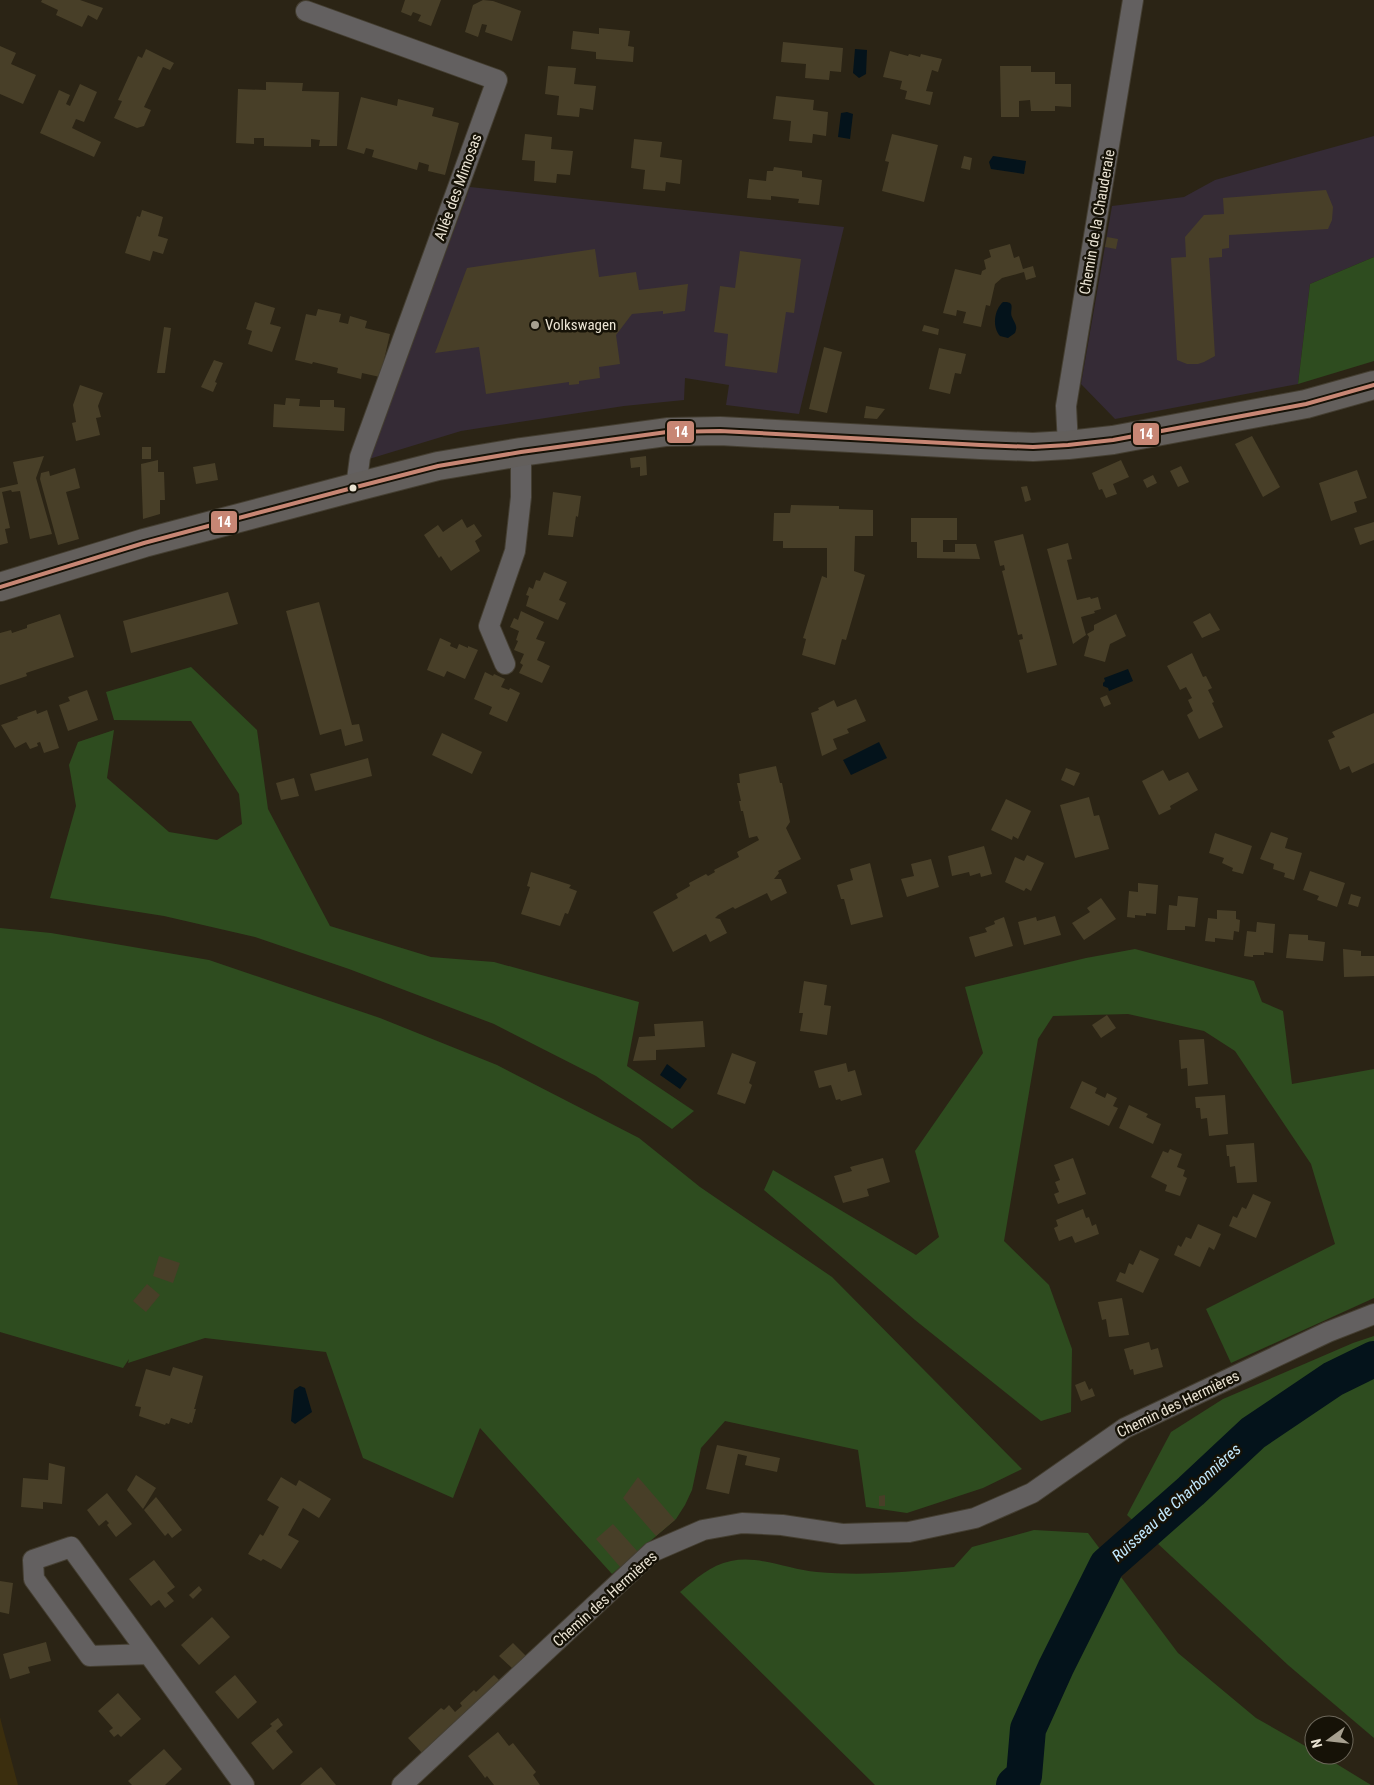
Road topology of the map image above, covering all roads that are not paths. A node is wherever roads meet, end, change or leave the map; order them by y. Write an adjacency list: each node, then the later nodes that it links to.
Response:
1 (1133, 0): 4 (street, Chemin de la Chauderaie)
2 (306, 11): 6 (street, Allée des Mimosas)
3 (1374, 385): 4 (main road)
4 (1068, 445): 5 (main road)
5 (520, 452): 6 (main road); 8 (street)
6 (356, 487): 7 (main road)
7 (0, 587)
8 (504, 664)
9 (1374, 1314): 12 (street, Chemin des Hermières)
10 (148, 1654): 10 (street); 11 (street)
11 (244, 1785)
12 (402, 1785)

